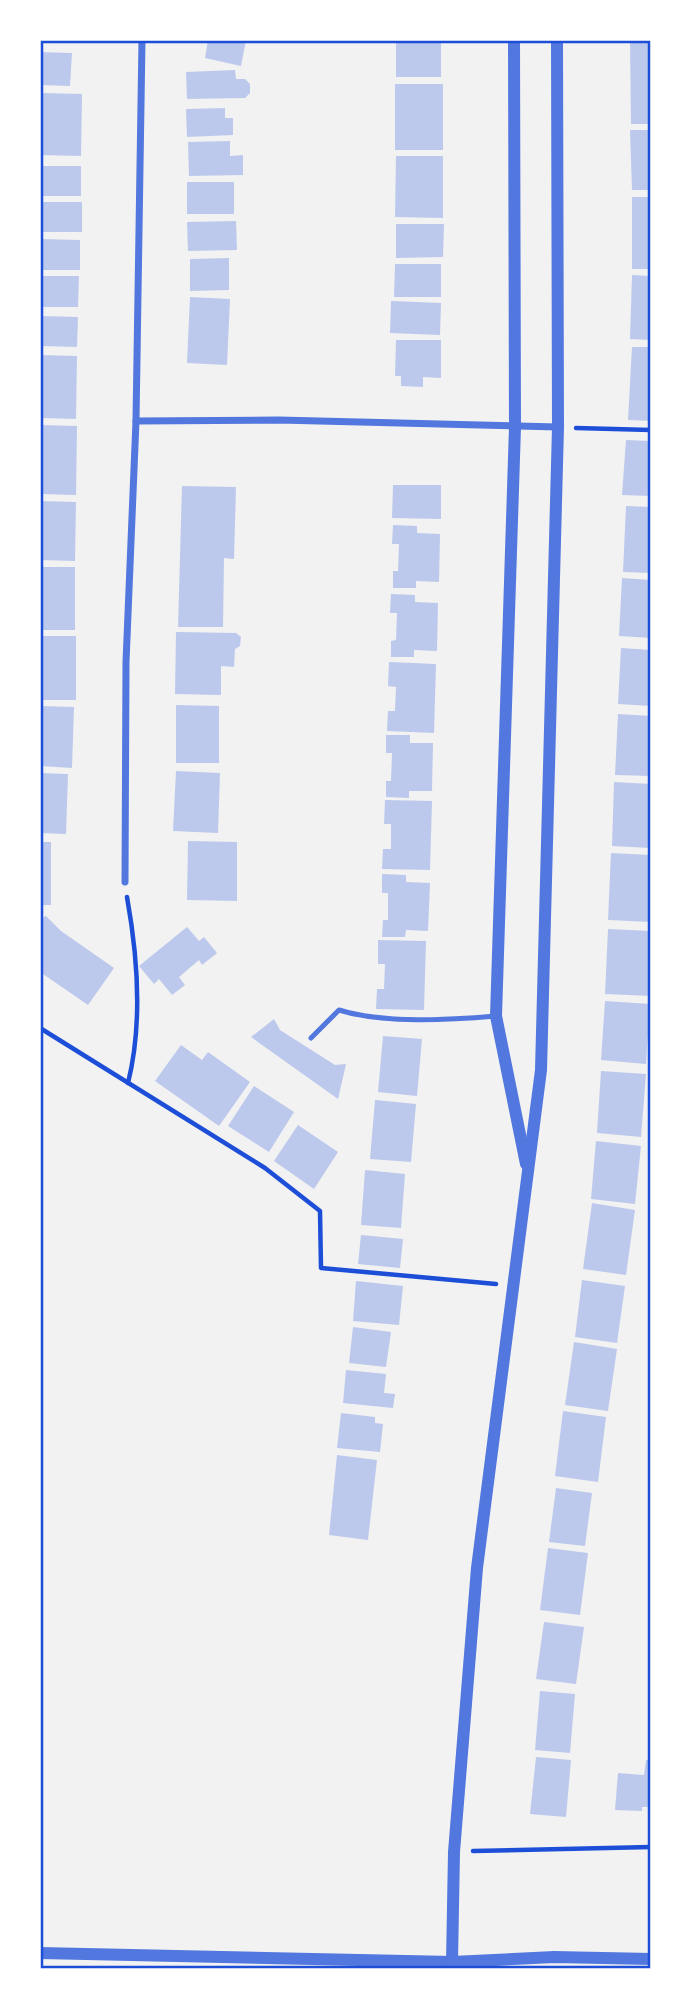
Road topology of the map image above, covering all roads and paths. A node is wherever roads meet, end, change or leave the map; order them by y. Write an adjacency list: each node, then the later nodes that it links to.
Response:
1 (142, 40): 4 (street)
2 (514, 40): 5 (street)
3 (557, 40): 6 (street)
4 (136, 421): 5 (street); 8 (street)
5 (515, 427): 6 (street); 9 (street)
6 (558, 428): 7 (path); 13 (street)
7 (651, 429)
8 (125, 882): 12 (path)
9 (496, 1016): 11 (lane); 13 (street)
10 (40, 1028): 12 (path)
11 (311, 1038)
12 (128, 1083): 14 (path)
13 (529, 1178): 14 (street)
14 (514, 1285): 16 (street)
15 (651, 1847): 16 (path)
16 (454, 1852): 19 (street)
17 (40, 1952): 20 (street)
18 (651, 1959): 19 (street)
19 (452, 1962): 20 (street)
20 (312, 1964)

